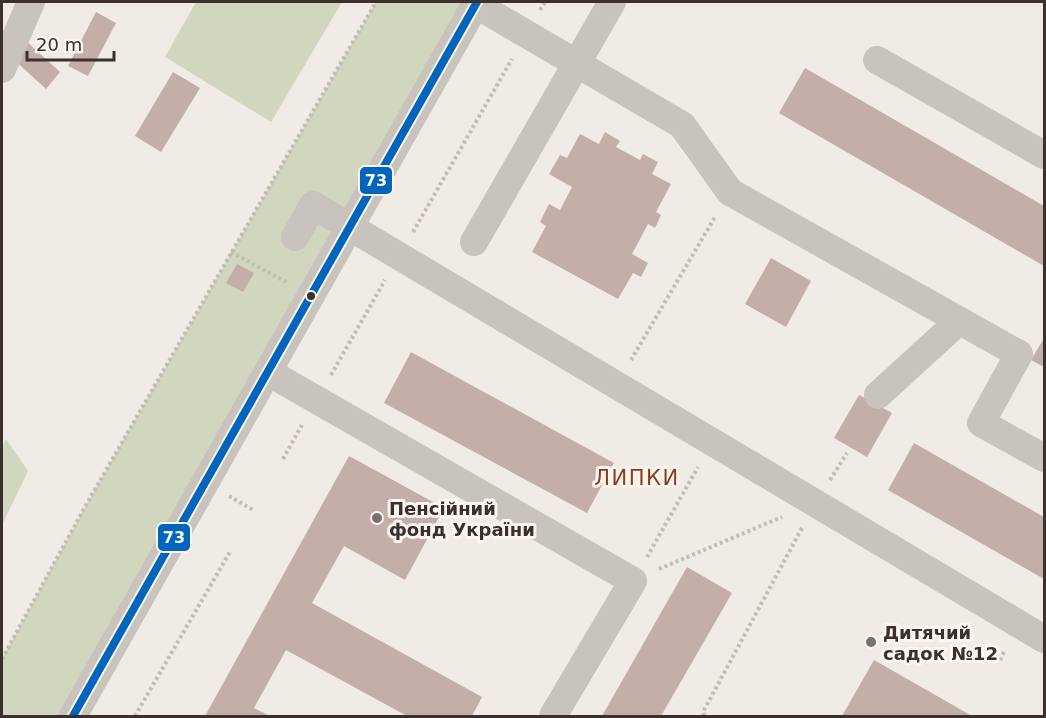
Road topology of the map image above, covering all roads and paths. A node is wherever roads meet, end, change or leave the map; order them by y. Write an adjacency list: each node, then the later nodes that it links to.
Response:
1 (32, 2): 7 (street)
2 (376, 2): 13 (path)
3 (612, 2): 6 (street)
4 (476, 3): 6 (street); 10 (street)
5 (877, 60): 8 (street)
6 (577, 63): 9 (street); 12 (street)
7 (2, 69)
8 (1044, 155)
9 (730, 192): 15 (street); 17 (path)
10 (350, 226): 11 (street); 14 (street); 17 (street)
11 (295, 237)
12 (474, 242)
13 (231, 252): 14 (path); 25 (path)
14 (310, 296): 16 (street)
15 (959, 321): 18 (street); 20 (street)
16 (268, 372): 23 (street); 26 (street)
17 (617, 384): 19 (street)
18 (878, 395)
19 (713, 441): 21 (street); 23 (path)
20 (1044, 459)
21 (816, 502): 23 (path); 24 (street); 29 (path)
22 (231, 550): 27 (path)
23 (633, 581): 28 (street)
24 (1044, 639)
25 (2, 659)
26 (73, 717)
27 (135, 717)
28 (553, 717)
29 (704, 717)

